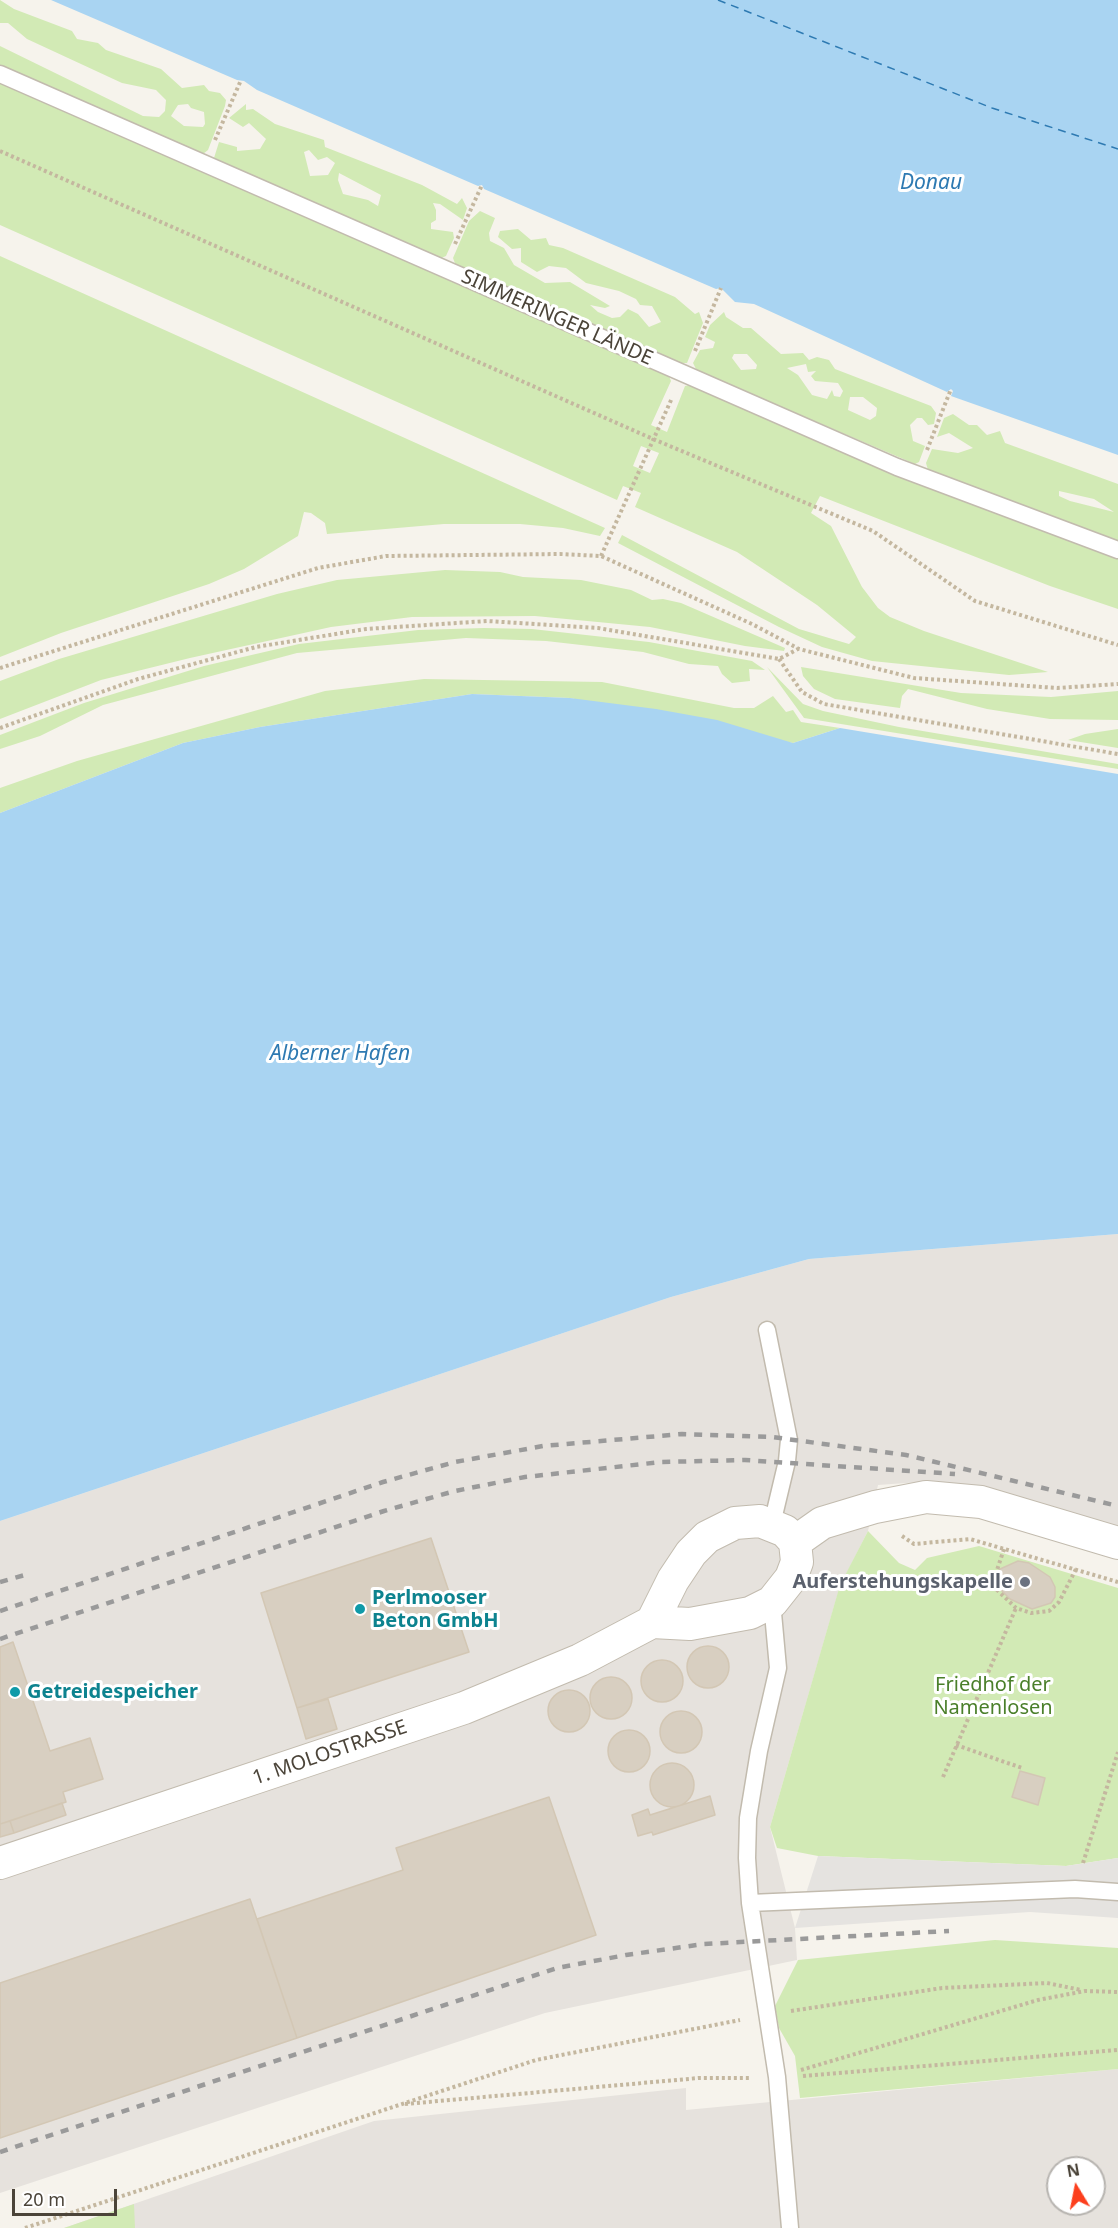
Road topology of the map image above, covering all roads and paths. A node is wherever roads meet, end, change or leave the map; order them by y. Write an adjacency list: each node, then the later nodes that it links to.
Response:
1 (0, 74): 13 (lane, SIMMERINGER LÄNDE)
2 (242, 80): 3 (path)
3 (214, 144)
4 (0, 151): 11 (path)
5 (482, 185): 6 (path)
6 (453, 249)
7 (721, 288): 8 (path)
8 (694, 354)
9 (676, 389): 11 (path)
10 (951, 389): 12 (path)
11 (653, 439): 14 (path); 15 (path)
12 (926, 453)
13 (1118, 550)
14 (601, 556): 16 (path); 18 (path)
15 (1118, 645)
16 (799, 649): 17 (path); 19 (path)
17 (779, 659): 20 (path); 21 (path)
18 (0, 668)
19 (1118, 684)
20 (0, 728)
21 (1118, 754)
22 (767, 1330): 23 (lane)
23 (784, 1533): 25 (street); 29 (street); 31 (street)
24 (903, 1537): 26 (path)
25 (1118, 1543)
26 (1004, 1549): 27 (path); 30 (path)
27 (1076, 1569): 28 (path); 30 (path)
28 (1118, 1582)
29 (771, 1602): 31 (street); 39 (lane)
30 (1016, 1608): 32 (path)
31 (652, 1622): 36 (street, 1. MOLOSTRASSE)
32 (956, 1745): 34 (path); 35 (path)
33 (1118, 1752): 37 (path)
34 (1022, 1768)
35 (943, 1777)
36 (0, 1863)
37 (1082, 1867)
38 (1118, 1892): 39 (lane)
39 (750, 1903): 45 (lane)
40 (1085, 1991): 41 (path); 42 (path); 45 (path)
41 (1118, 1992)
42 (783, 2012)
43 (740, 2020): 46 (path)
44 (1118, 2050): 45 (path)
45 (777, 2078): 46 (path); 48 (lane)
46 (395, 2105): 47 (path)
47 (25, 2228)
48 (790, 2228)

